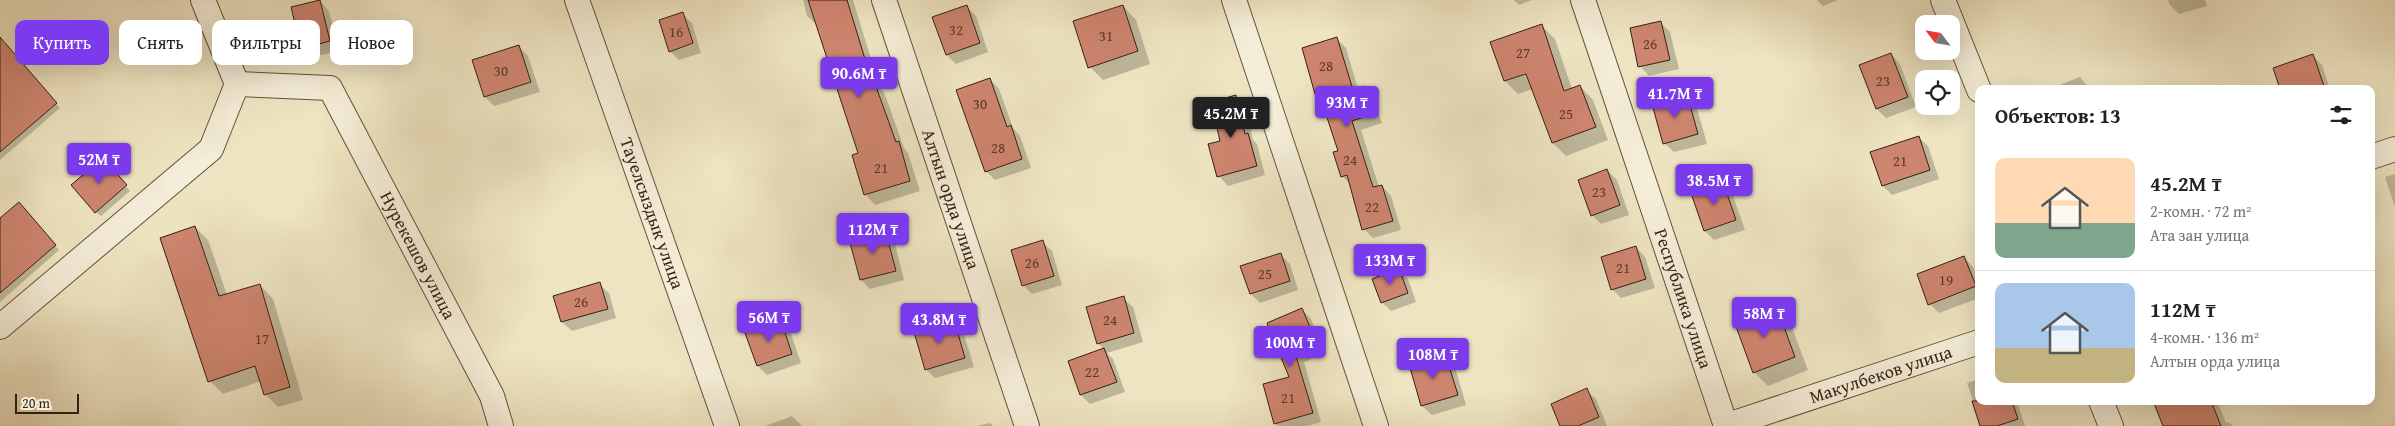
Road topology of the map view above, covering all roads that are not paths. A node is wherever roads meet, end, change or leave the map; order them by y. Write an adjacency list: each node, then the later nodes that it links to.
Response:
1 (203, 0): 7 (street)
2 (577, 0): 15 (street, Тауелсыздык улица)
3 (884, 0): 16 (street, Алтын орда улица)
4 (1234, 0): 17 (street)
5 (1583, 0): 18 (street, Республика улица)
6 (1944, 0): 8 (street)
7 (237, 84): 11 (street); 14 (street, Нурекешов улица)
8 (1977, 85)
9 (2395, 149): 10 (street)
10 (2375, 156)
11 (0, 328)
12 (1975, 343): 18 (street, Макулбеков улица)
13 (2103, 405): 19 (street)
14 (501, 426)
15 (727, 426)
16 (1027, 426)
17 (1376, 426)
18 (1726, 426)
19 (2111, 426)

